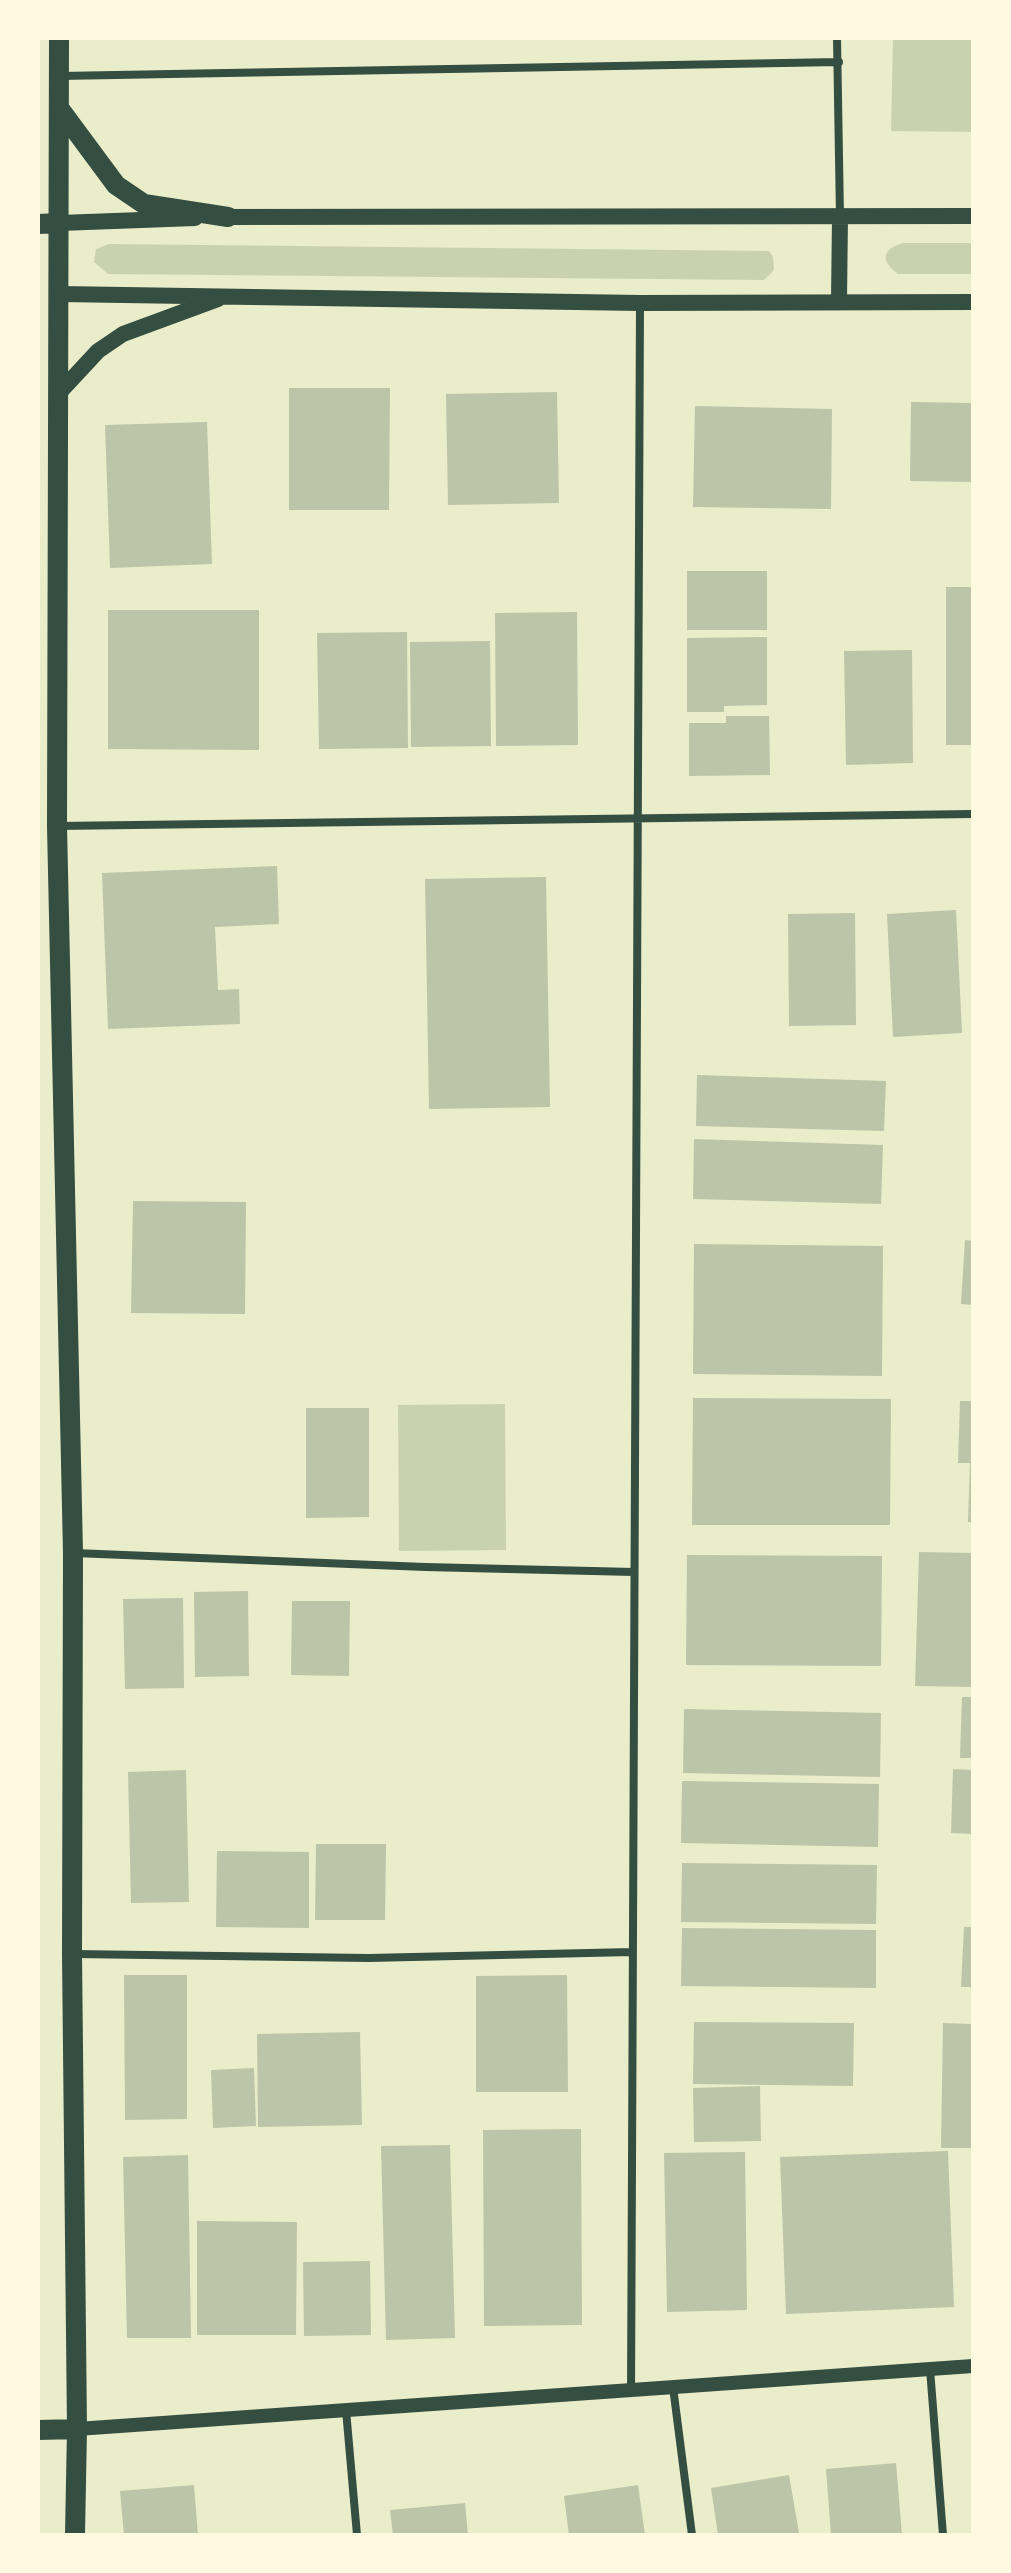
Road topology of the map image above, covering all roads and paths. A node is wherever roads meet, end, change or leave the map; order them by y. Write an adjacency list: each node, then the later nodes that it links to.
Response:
1 (59, 38): 4 (main road)
2 (837, 38): 3 (street)
3 (839, 62): 4 (street); 8 (street)
4 (59, 76): 5 (main road)
5 (59, 108): 7 (main road); 9 (main road)
6 (973, 216): 8 (main road)
7 (228, 217): 8 (main road); 9 (main road)
8 (840, 217): 14 (main road)
9 (60, 223): 10 (main road); 12 (main road)
10 (38, 224)
11 (38, 294): 12 (main road)
12 (59, 294): 13 (main road); 17 (main road)
13 (229, 295): 16 (main road); 17 (main road)
14 (839, 300): 15 (main road); 16 (main road)
15 (973, 302)
16 (640, 303): 19 (street)
17 (58, 394): 20 (main road)
18 (973, 814): 19 (street)
19 (638, 818): 20 (street); 22 (street)
20 (57, 826): 21 (main road)
21 (73, 1553): 22 (street); 24 (main road)
22 (634, 1572): 23 (street)
23 (632, 1952): 24 (street); 28 (street)
24 (72, 1954): 30 (main road)
25 (973, 2366): 26 (street)
26 (930, 2369): 27 (street); 35 (street)
27 (673, 2387): 28 (street); 34 (street)
28 (631, 2390): 29 (street)
29 (346, 2410): 30 (street); 33 (street)
30 (77, 2429): 31 (main road); 32 (main road)
31 (38, 2430)
32 (75, 2535)
33 (357, 2535)
34 (692, 2535)
35 (943, 2535)

